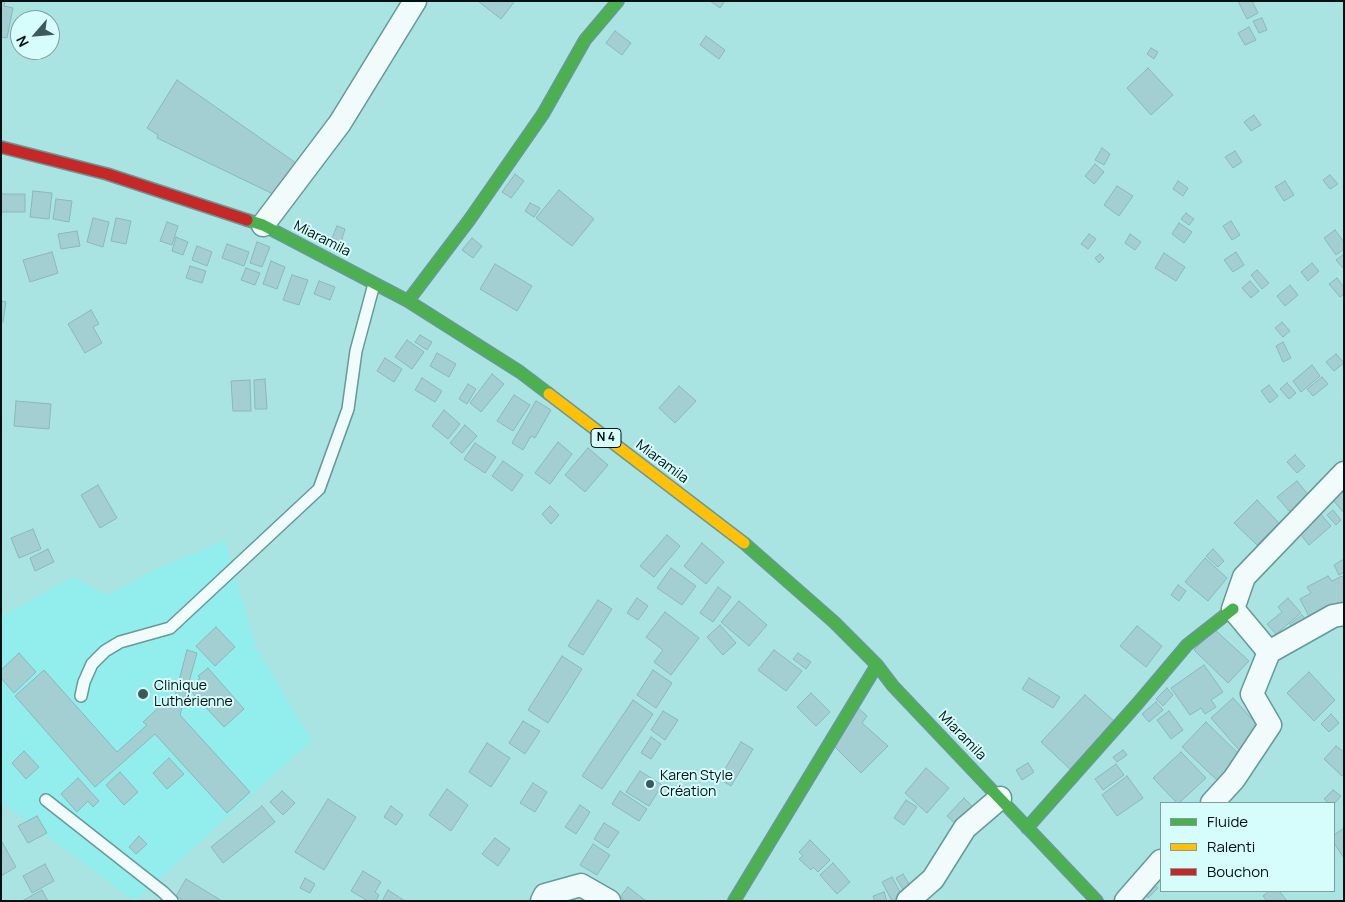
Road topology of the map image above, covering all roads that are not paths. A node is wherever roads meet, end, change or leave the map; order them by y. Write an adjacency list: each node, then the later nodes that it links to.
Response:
1 (415, 1): 4 (street)
2 (618, 1): 6 (main road)
3 (1, 147): 4 (main road, Miaramila / N 4)
4 (263, 225): 5 (main road, Miaramila / N 4)
5 (375, 282): 6 (main road, Miaramila / N 4); 12 (lane)
6 (408, 301): 11 (main road, Miaramila / N 4)
7 (1344, 473): 8 (street)
8 (1233, 609): 10 (street); 16 (main road)
9 (1344, 614): 10 (street)
10 (1269, 652): 15 (street)
11 (877, 665): 13 (main road, Miaramila / N 4); 21 (main road)
12 (81, 696)
13 (1000, 798): 16 (main road, Miaramila / N 4); 22 (street)
14 (46, 800): 18 (lane)
15 (1213, 802)
16 (1027, 828): 23 (main road, Miaramila / N 4)
17 (1160, 862): 24 (street)
18 (172, 901)
19 (542, 901): 20 (street)
20 (609, 901)
21 (734, 901)
22 (908, 901)
23 (1097, 901)
24 (1126, 901)

